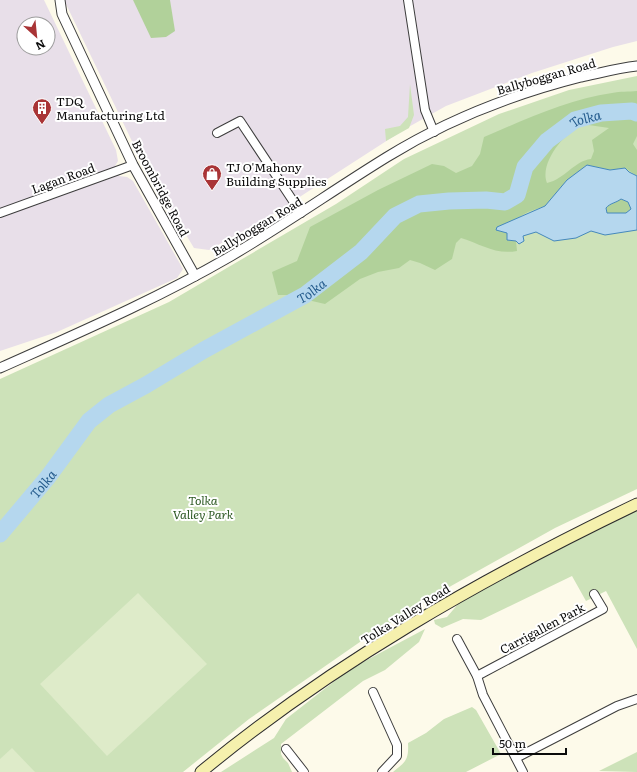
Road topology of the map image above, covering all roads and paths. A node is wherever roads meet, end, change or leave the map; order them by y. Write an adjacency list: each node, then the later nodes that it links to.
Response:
1 (60, 0): 6 (street, Broombridge Road)
2 (408, 0): 4 (street)
3 (637, 66): 4 (street, Ballyboggan Road)
4 (434, 132): 8 (street, Ballyboggan Road)
5 (217, 133): 8 (street)
6 (133, 166): 7 (street, Lagan Road); 9 (street, Broombridge Road)
7 (0, 213)
8 (301, 213): 9 (street, Ballyboggan Road)
9 (195, 276): 10 (street, Ballyboggan Road)
10 (0, 368)
11 (637, 504): 20 (main road, Tolka Valley Road)
12 (594, 594): 14 (street, Carrigallen Park)
13 (457, 639): 14 (street)
14 (477, 676): 18 (street)
15 (373, 692): 21 (street)
16 (637, 699): 18 (street)
17 (286, 749): 19 (street)
18 (516, 758): 22 (street)
19 (302, 771)
20 (201, 772)
21 (382, 772)
22 (523, 772)

